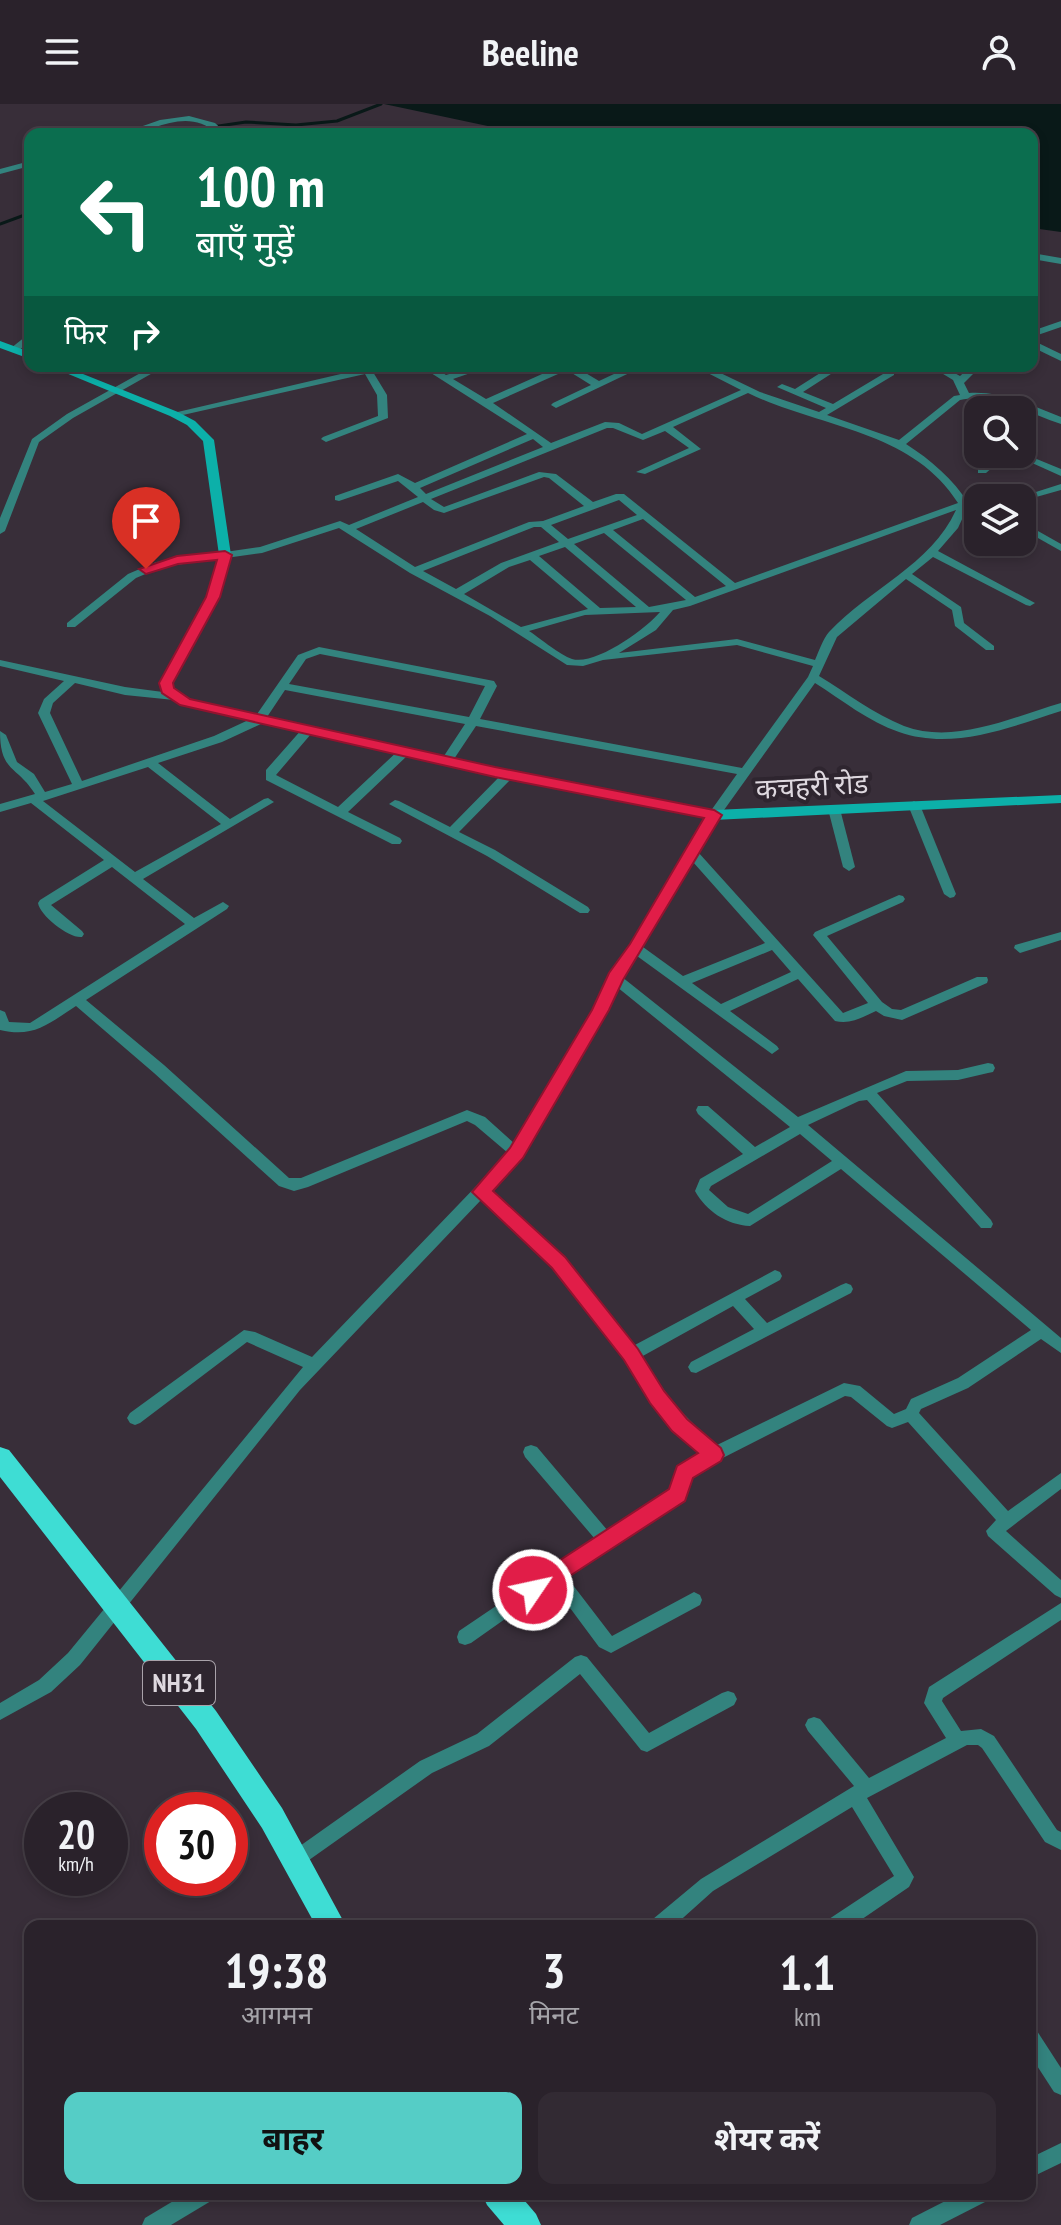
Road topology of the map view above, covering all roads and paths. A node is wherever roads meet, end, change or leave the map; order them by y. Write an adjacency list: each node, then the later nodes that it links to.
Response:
1 (143, 128): 2 (street)
2 (217, 128)
3 (24, 165): 4 (street)
4 (0, 172)
5 (1038, 257): 6 (street)
6 (1061, 261)
7 (1061, 324): 8 (street)
8 (1038, 332)
9 (24, 341): 12 (street)
10 (0, 344): 12 (main road)
11 (1038, 346): 14 (street)
12 (14, 350): 13 (main road)
13 (24, 354)
14 (1061, 358)
15 (69, 372): 33 (main road)
16 (148, 372): 33 (street)
17 (363, 372): 40 (street)
18 (369, 372): 45 (street)
19 (435, 372): 29 (street)
20 (466, 372): 29 (street)
21 (555, 372): 37 (street)
22 (577, 372): 31 (street)
23 (626, 372): 31 (street)
24 (715, 372): 34 (street)
25 (828, 372): 35 (street)
26 (944, 372): 30 (street)
27 (970, 372): 30 (street)
28 (891, 373): 39 (street)
29 (445, 378): 37 (street)
30 (960, 382): 36 (street)
31 (598, 385): 38 (street)
32 (782, 387): 35 (street)
33 (113, 390): 40 (main road); 66 (street)
34 (748, 390): 41 (street); 43 (street)
35 (797, 392): 39 (street)
36 (965, 395): 42 (street); 46 (street)
37 (485, 403): 44 (street)
38 (556, 405)
39 (833, 407): 41 (street)
40 (174, 414): 71 (main road)
41 (821, 415): 46 (street)
42 (1061, 421)
43 (667, 427): 47 (street); 51 (street)
44 (534, 435): 47 (street); 53 (street)
45 (326, 439)
46 (900, 444): 55 (street)
47 (550, 447): 59 (street)
48 (1036, 462): 52 (street)
49 (986, 468): 50 (street)
50 (982, 471)
51 (641, 472)
52 (1061, 473)
53 (414, 487): 58 (street); 59 (street)
54 (1061, 487): 56 (street)
55 (956, 492): 57 (street); 61 (street)
56 (1036, 494)
57 (964, 495)
58 (339, 498)
59 (425, 499): 60 (street); 64 (street)
60 (590, 505): 62 (street); 63 (street)
61 (962, 509): 70 (street); 75 (street)
62 (646, 515): 65 (street); 75 (street)
63 (544, 524): 68 (street); 73 (street)
64 (350, 528): 71 (street); 73 (street)
65 (606, 530): 68 (street); 77 (street)
66 (0, 531)
67 (1036, 533): 69 (street)
68 (568, 543): 72 (street); 81 (street)
69 (1061, 548)
70 (932, 552): 74 (street); 78 (street)
71 (225, 555): 82 (street); 91 (main road)
72 (532, 556): 76 (street); 80 (street)
73 (414, 571): 76 (street)
74 (906, 574): 84 (street); 87 (street)
75 (734, 587): 77 (street)
76 (456, 594): 83 (street)
77 (693, 601): 79 (street)
78 (1030, 603)
79 (669, 608): 81 (street); 85 (street)
80 (597, 611): 81 (street); 83 (street)
81 (647, 611)
82 (71, 625)
83 (518, 631): 85 (street)
84 (990, 648)
85 (594, 659): 87 (street)
86 (0, 663): 89 (street)
87 (819, 664): 88 (street)
88 (813, 677): 92 (street); 100 (street)
89 (72, 680): 91 (street); 102 (street)
90 (282, 686): 93 (street); 94 (street); 94 (street)
91 (174, 696): 93 (main road, कचहरी रोड)
92 (1061, 707)
93 (259, 720): 95 (main road, कचहरी रोड); 98 (street)
94 (473, 721): 99 (street); 100 (street)
95 (307, 731): 97 (main road, कचहरी रोड); 110 (street)
96 (0, 735): 103 (street)
97 (404, 752): 99 (main road, कचहरी रोड); 110 (street)
98 (149, 762): 102 (street); 112 (street)
99 (446, 762): 101 (main road, कचहरी रोड)
100 (744, 772): 111 (street)
101 (508, 775): 111 (main road, कचहरी रोड); 113 (street)
102 (79, 786): 103 (street)
103 (38, 798): 108 (street); 116 (street)
104 (1055, 799): 107 (main road, कचहरी रोड)
105 (268, 802): 112 (street)
106 (395, 804): 113 (street)
107 (914, 805): 109 (main road, कचहरी रोड); 119 (street)
108 (0, 808)
109 (834, 809): 111 (main road, कचहरी रोड); 117 (street)
110 (339, 813): 114 (street)
111 (714, 815): 115 (street)
112 (229, 824): 118 (street)
113 (451, 833): 122 (street)
114 (396, 841)
115 (692, 853): 126 (street); 127 (street)
116 (110, 862): 118 (street); 124 (street)
117 (849, 867)
118 (133, 879): 123 (street)
119 (950, 894)
120 (899, 899): 134 (street)
121 (223, 906): 123 (street)
122 (584, 910)
123 (193, 924): 133 (street)
124 (78, 934)
125 (1061, 936): 128 (street)
126 (774, 944): 129 (street); 132 (street)
127 (636, 948): 130 (street); 132 (street)
128 (1020, 948)
129 (800, 973): 134 (street); 135 (street)
130 (615, 978): 141 (street); 142 (street)
131 (982, 980): 134 (street)
132 (685, 981): 135 (street)
133 (76, 999): 136 (street); 142 (street)
134 (877, 1005)
135 (722, 1009): 137 (street)
136 (0, 1015)
137 (772, 1049)
138 (988, 1068): 139 (street)
139 (866, 1092): 141 (street); 146 (street)
140 (703, 1110): 143 (street)
141 (798, 1126): 143 (street); 144 (street)
142 (517, 1153): 145 (street)
143 (754, 1155): 144 (street)
144 (842, 1162): 150 (street)
145 (482, 1192): 153 (street); 154 (street)
146 (986, 1224)
147 (775, 1276): 149 (street)
148 (846, 1289): 151 (street)
149 (735, 1298): 151 (street); 153 (street)
150 (1043, 1330): 152 (street); 156 (street)
151 (765, 1331): 155 (street)
152 (1061, 1347)
153 (631, 1355): 159 (street)
154 (315, 1365): 157 (street); 167 (street)
155 (696, 1367)
156 (911, 1414): 159 (street); 162 (street)
157 (135, 1418)
158 (531, 1452): 163 (street)
159 (714, 1455): 163 (street)
160 (0, 1458): 167 (highway, NH31)
161 (1060, 1484): 162 (street)
162 (1006, 1520): 165 (street)
163 (607, 1541): 164 (street)
164 (555, 1574): 166 (street); 169 (street)
165 (1061, 1590)
166 (694, 1600)
167 (117, 1604): 171 (street); 176 (highway, NH31)
168 (1061, 1611): 173 (street)
169 (465, 1637)
170 (728, 1699): 176 (street)
171 (0, 1712)
172 (814, 1725): 174 (street)
173 (958, 1741): 174 (street); 175 (street)
174 (861, 1792): 178 (street); 179 (street)
175 (1061, 1841)
176 (296, 1859): 177 (highway, NH31)
177 (329, 1920)
178 (667, 1920)
179 (845, 1920)
180 (1036, 2047): 181 (street)
181 (1061, 2085)
182 (1061, 2153): 183 (street)
183 (1036, 2165)
184 (194, 2200): 187 (street)
185 (503, 2200): 188 (highway)
186 (968, 2200): 189 (street)
187 (152, 2225)
188 (525, 2225)
189 (919, 2225)

